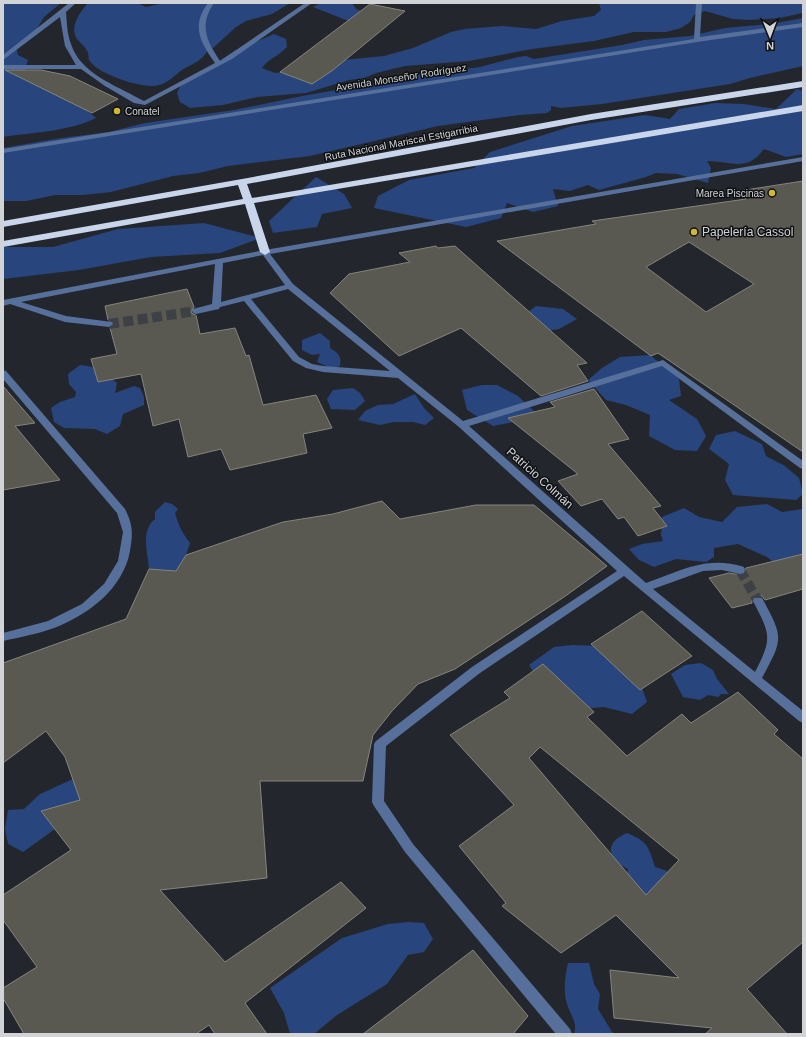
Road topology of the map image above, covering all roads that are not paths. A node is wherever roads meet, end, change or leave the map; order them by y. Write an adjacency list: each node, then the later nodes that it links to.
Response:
1 (73, 3): 5 (street)
2 (211, 3): 9 (street)
3 (309, 3): 9 (street)
4 (699, 3): 7 (street)
5 (63, 12): 8 (street); 11 (street)
6 (803, 25): 7 (street, Avenida Monseñor Rodríguez)
7 (697, 40): 14 (street, Avenida Monseñor Rodríguez)
8 (3, 58)
9 (219, 64): 11 (street)
10 (3, 67): 11 (street)
11 (81, 67)
12 (803, 84): 16 (highway, Ruta Nacional Mariscal Estigarribia)
13 (803, 108): 17 (highway)
14 (3, 151)
15 (801, 160): 20 (street)
16 (242, 182): 17 (highway); 18 (highway, Ruta Nacional Mariscal Estigarribia)
17 (248, 201): 19 (highway); 20 (highway)
18 (3, 224)
19 (3, 244)
20 (265, 252): 21 (street); 22 (street, Patricio Colmán)
21 (219, 261): 24 (street); 25 (street)
22 (290, 286): 23 (street); 29 (street, Patricio Colmán)
23 (246, 298): 25 (street); 29 (street)
24 (7, 302): 27 (street)
25 (216, 307): 26 (street)
26 (196, 311)
27 (109, 324)
28 (3, 373): 36 (street)
29 (400, 375): 30 (street, Patricio Colmán)
30 (462, 425): 31 (street); 32 (street, Patricio Colmán)
31 (803, 466)
32 (624, 570): 34 (street, Patricio Colmán); 39 (street)
33 (740, 570): 34 (street)
34 (645, 588): 37 (street, Patricio Colmán)
35 (758, 601): 37 (street)
36 (3, 637)
37 (756, 680): 38 (street, Patricio Colmán)
38 (803, 718)
39 (565, 1034)

